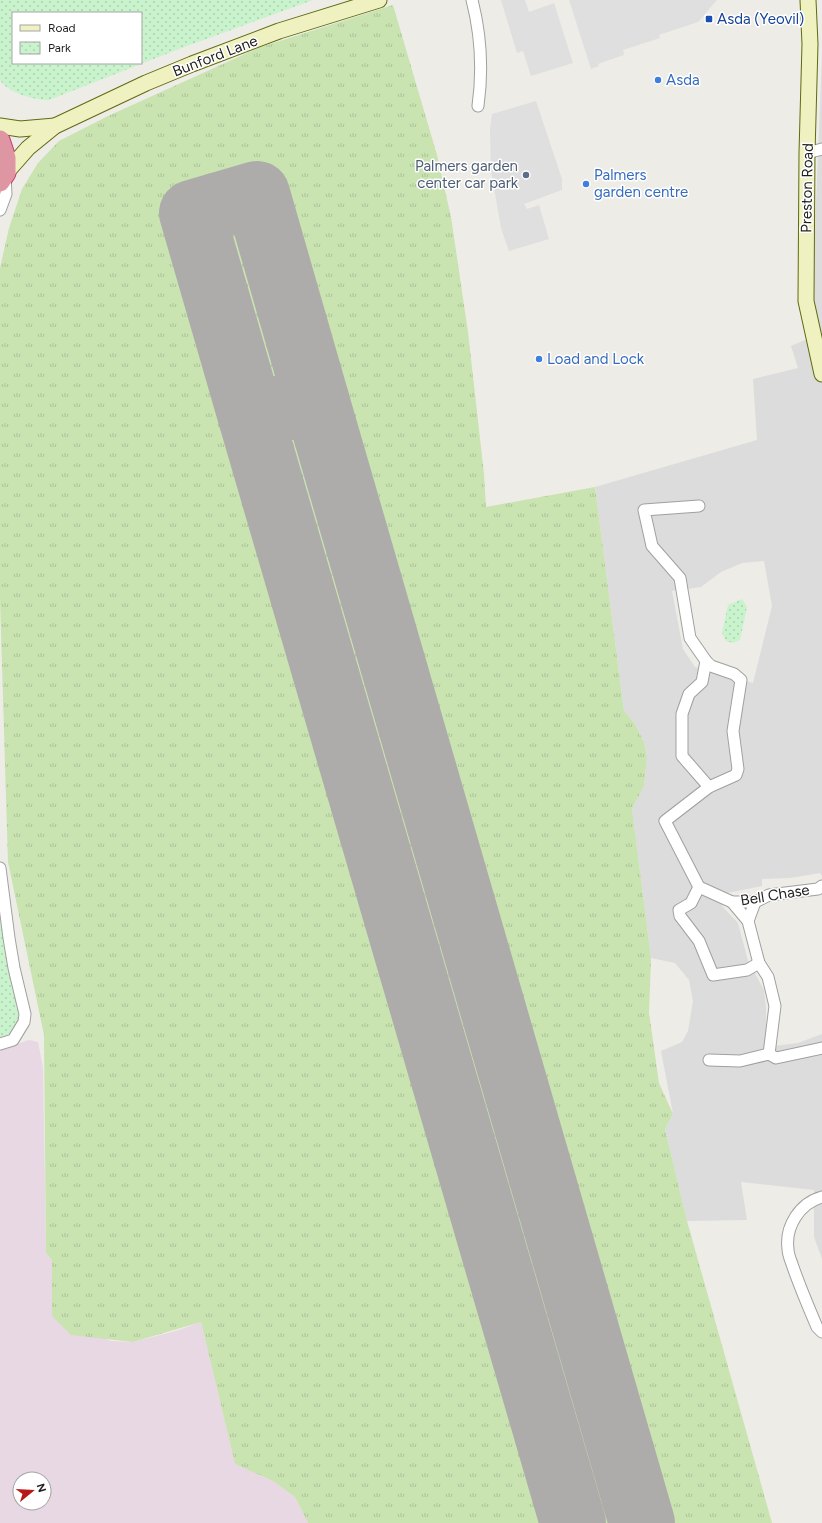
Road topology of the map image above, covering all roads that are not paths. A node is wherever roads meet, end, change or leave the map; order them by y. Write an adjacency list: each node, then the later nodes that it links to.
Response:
1 (380, 0): 6 (street, Bunford Lane)
2 (472, 0): 4 (street)
3 (808, 0): 9 (street, Preston Road)
4 (478, 106)
5 (0, 126): 6 (street, Bunford Lane)
6 (55, 126): 10 (street, Bunford Lane)
7 (0, 140): 10 (highway)
8 (822, 149): 9 (street)
9 (807, 153): 12 (street, Preston Road)
10 (4, 177): 11 (street)
11 (0, 210)
12 (822, 374)
13 (699, 506): 14 (street)
14 (706, 661): 15 (street); 15 (street)
15 (709, 787): 18 (street)
16 (0, 868): 23 (street)
17 (822, 886): 20 (street, Bell Chase)
18 (699, 887): 19 (street, Bell Chase); 22 (street)
19 (732, 902): 20 (street, Bell Chase); 21 (street)
20 (756, 902): 21 (street)
21 (748, 922): 22 (street)
22 (759, 963): 25 (street)
23 (0, 1044)
24 (822, 1048): 25 (street)
25 (769, 1054): 26 (street)
26 (709, 1060)
27 (822, 1197): 28 (street)
28 (822, 1332)

